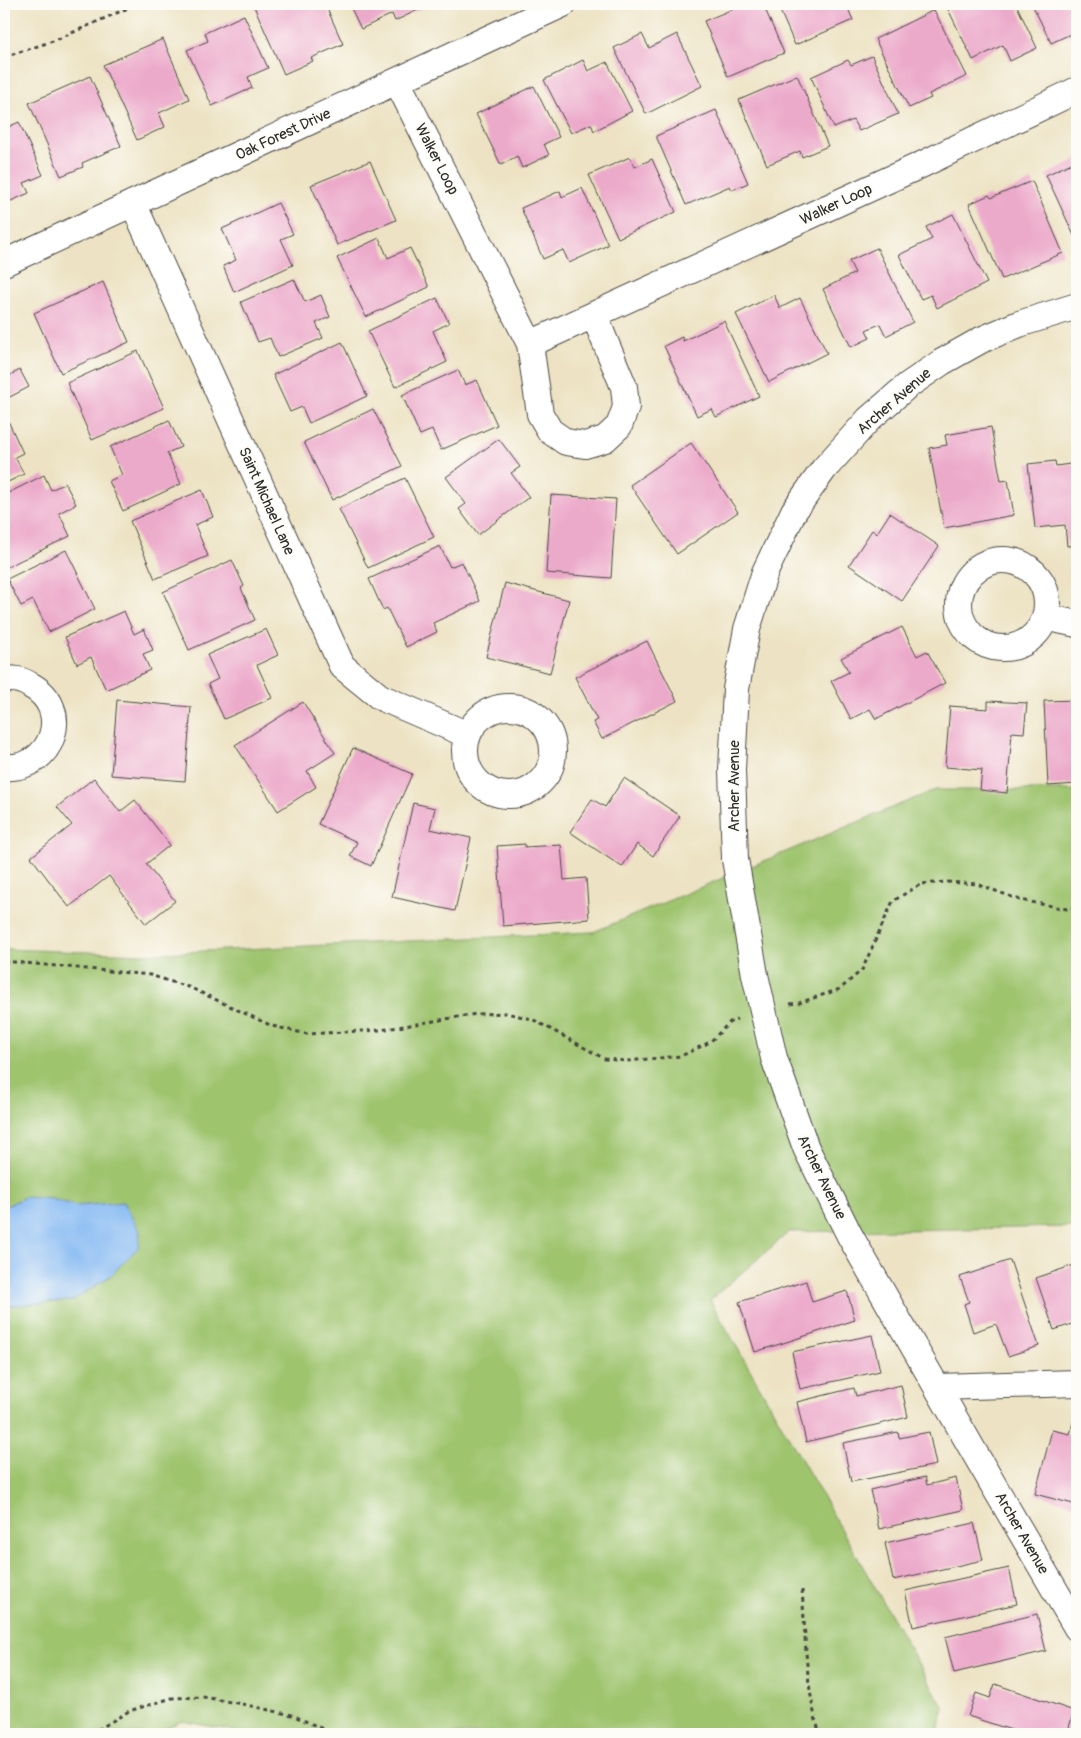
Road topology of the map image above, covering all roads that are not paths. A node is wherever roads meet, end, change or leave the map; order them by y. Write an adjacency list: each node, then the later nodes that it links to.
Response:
1 (563, 4): 2 (street, Oak Forest Drive)
2 (397, 81): 4 (street, Oak Forest Drive); 8 (street, Walker Loop)
3 (1077, 90): 7 (street, Walker Loop)
4 (133, 203): 5 (street, Oak Forest Drive); 12 (street, Saint Michael Lane)
5 (4, 263)
6 (1077, 306): 15 (street, Archer Avenue)
7 (594, 315): 8 (street, Walker Loop); 8 (street, Walker Loop)
8 (530, 344)
9 (1045, 618): 10 (street)
10 (1077, 624)
11 (4, 680): 13 (street)
12 (468, 735)
13 (4, 767)
14 (1077, 1383): 15 (street)
15 (937, 1387): 16 (street, Archer Avenue)
16 (1077, 1628)

